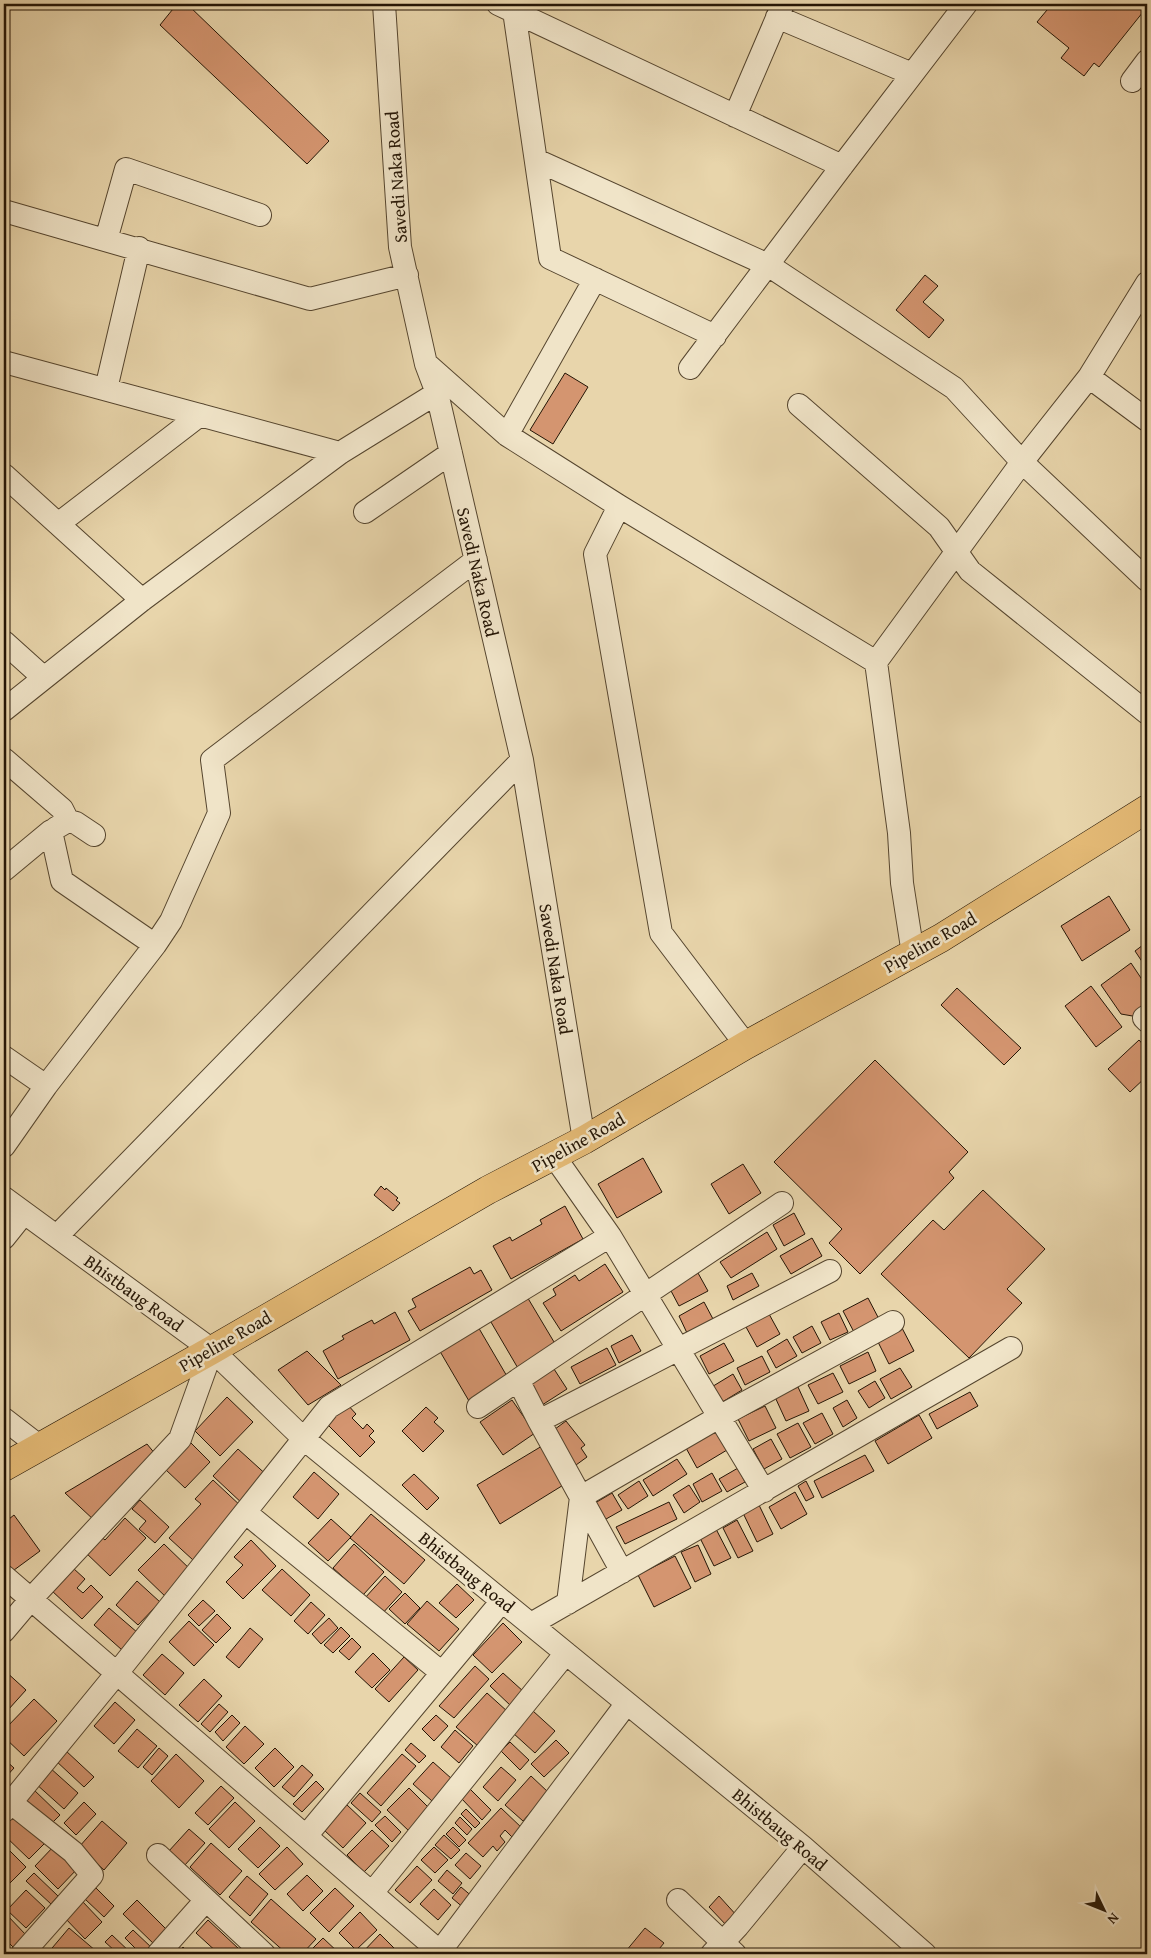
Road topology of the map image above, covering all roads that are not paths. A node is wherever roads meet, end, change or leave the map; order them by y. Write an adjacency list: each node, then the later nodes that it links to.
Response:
1 (384, 4): 16 (street, Savedi Naka Road)
2 (966, 4): 6 (street)
3 (510, 6): 8 (street); 9 (street)
4 (780, 10): 6 (street); 8 (street)
5 (1147, 61): 7 (street)
6 (912, 74): 10 (street)
7 (1132, 81)
8 (735, 116): 10 (street)
9 (536, 160): 15 (street); 17 (street)
10 (842, 166): 15 (street)
11 (4, 211): 13 (street)
12 (260, 215): 13 (street)
13 (106, 240): 14 (street)
14 (139, 248): 16 (street); 24 (street)
15 (768, 265): 19 (street); 32 (street)
16 (407, 275): 21 (street, Savedi Naka Road)
17 (595, 279): 19 (street); 29 (street)
18 (1147, 283): 23 (street)
19 (715, 336): 22 (street)
20 (4, 362): 24 (street)
21 (426, 364): 25 (street, Savedi Naka Road); 29 (street)
22 (690, 368)
23 (1089, 377): 28 (street); 32 (street)
24 (106, 389): 27 (street)
25 (437, 393): 30 (street); 31 (street, Savedi Naka Road)
26 (800, 405): 37 (street)
27 (200, 415): 30 (street); 36 (street)
28 (1147, 420)
29 (507, 435): 34 (street)
30 (340, 453): 40 (street)
31 (451, 453): 35 (street); 38 (street, Savedi Naka Road)
32 (1022, 462): 37 (street); 39 (street)
33 (4, 475): 36 (street)
34 (619, 506): 42 (street); 56 (street)
35 (365, 512)
36 (58, 524): 40 (street)
37 (957, 550): 42 (street); 45 (street)
38 (476, 560): 47 (street, Savedi Naka Road); 52 (street)
39 (1147, 580)
40 (142, 600): 43 (street)
41 (4, 642): 43 (street)
42 (876, 662): 53 (street)
43 (44, 678): 44 (street)
44 (4, 710)
45 (1147, 712)
46 (4, 759): 49 (street)
47 (522, 760): 59 (street, Savedi Naka Road); 65 (street)
48 (1147, 809): 53 (main road, Pipeline Road)
49 (59, 826): 50 (street); 51 (street); 52 (street)
50 (94, 835)
51 (4, 870)
52 (155, 945): 58 (street)
53 (913, 954): 56 (main road, Pipeline Road)
54 (1147, 1016): 55 (street)
55 (1147, 1021)
56 (746, 1045): 59 (main road, Pipeline Road)
57 (4, 1057): 58 (street)
58 (46, 1086): 60 (street)
59 (584, 1140): 61 (main road, Pipeline Road)
60 (4, 1146)
61 (554, 1156): 66 (street); 73 (main road, Pipeline Road)
62 (4, 1198): 64 (street, Bhistbaug Road)
63 (782, 1203): 69 (street)
64 (24, 1213): 65 (street, Bhistbaug Road); 67 (street)
65 (57, 1236): 73 (street, Bhistbaug Road)
66 (610, 1236): 69 (street); 79 (street)
67 (4, 1238)
68 (830, 1271): 72 (street)
69 (646, 1296): 72 (street); 74 (street)
70 (893, 1322): 76 (street)
71 (1011, 1348): 82 (street)
72 (678, 1349): 76 (street); 78 (street)
73 (212, 1350): 79 (street, Bhistbaug Road); 80 (main road, Pipeline Road); 87 (street)
74 (518, 1380): 75 (street); 78 (street)
75 (478, 1407)
76 (719, 1416): 82 (street); 83 (street)
77 (4, 1418): 80 (street)
78 (539, 1420): 83 (street)
79 (304, 1439): 84 (street); 88 (street, Bhistbaug Road)
80 (39, 1446): 81 (main road, Pipeline Road)
81 (4, 1467)
82 (764, 1491): 85 (street)
83 (581, 1497): 85 (street); 89 (street)
84 (246, 1513): 93 (street); 94 (street)
85 (622, 1572): 89 (street)
86 (4, 1576): 87 (street)
87 (31, 1600): 91 (street); 94 (street)
88 (502, 1601): 90 (street, Bhistbaug Road); 93 (street)
89 (568, 1603): 90 (street)
90 (531, 1624): 92 (street, Bhistbaug Road)
91 (4, 1631)
92 (566, 1653): 95 (street, Bhistbaug Road); 100 (street)
93 (442, 1673): 97 (street)
94 (117, 1674): 96 (street); 97 (street)
95 (627, 1703): 98 (street, Bhistbaug Road); 104 (street)
96 (6, 1804): 105 (street)
97 (306, 1836): 100 (street)
98 (803, 1847): 103 (street); 108 (street, Bhistbaug Road)
99 (158, 1855): 101 (street)
100 (372, 1893): 104 (street)
101 (206, 1900): 106 (street); 107 (street)
102 (678, 1900): 103 (street)
103 (723, 1951)
104 (439, 1953)
105 (22, 1954)
106 (158, 1954)
107 (264, 1954)
108 (925, 1954)

